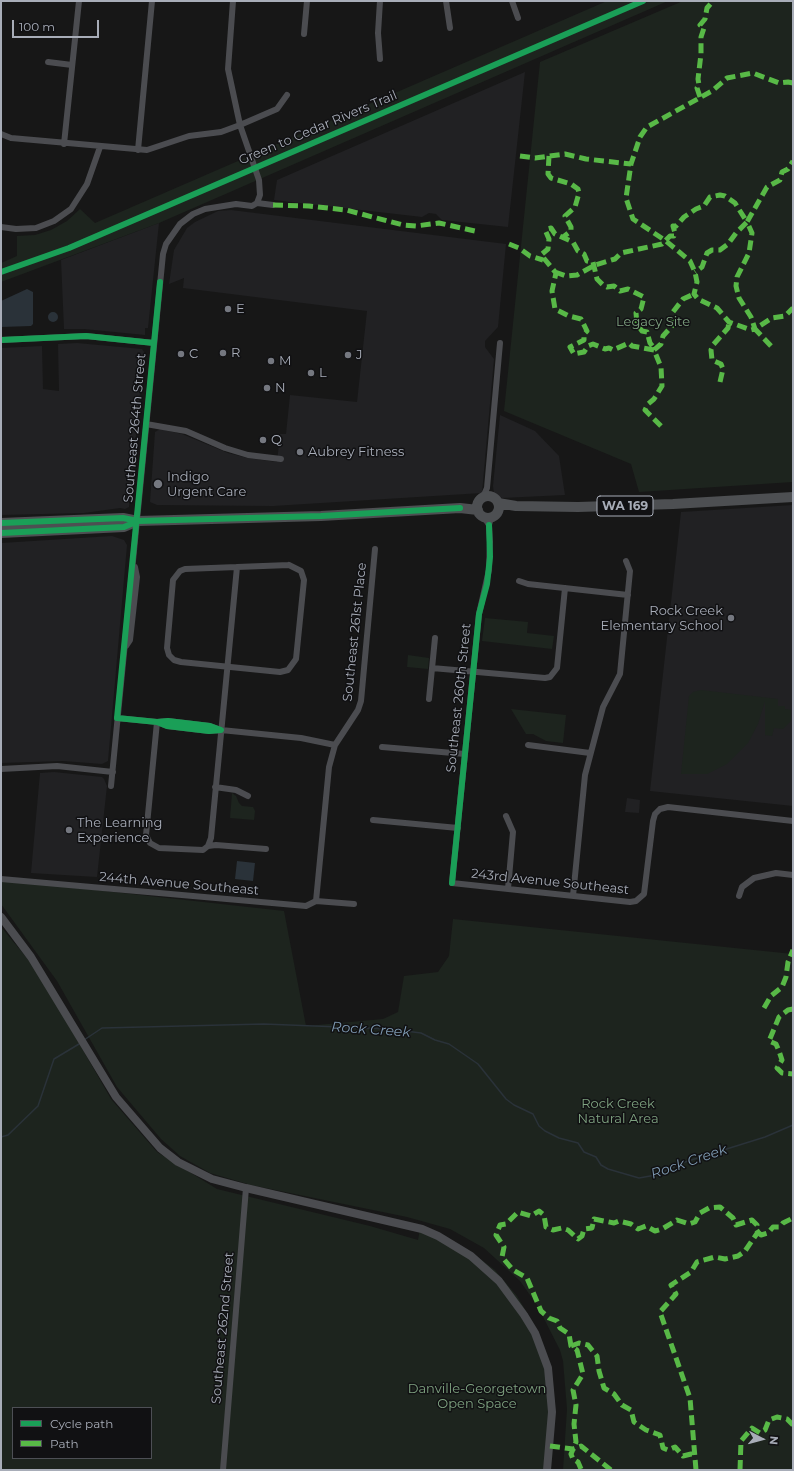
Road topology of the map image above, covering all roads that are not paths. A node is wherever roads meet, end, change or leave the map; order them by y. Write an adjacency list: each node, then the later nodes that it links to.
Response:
1 (79, 1): 13 (street)
2 (152, 1): 19 (street)
3 (233, 1): 15 (street)
4 (307, 1): 10 (street)
5 (380, 1): 11 (street)
6 (446, 1): 9 (street)
7 (512, 1): 8 (street)
8 (518, 18)
9 (450, 28)
10 (304, 34)
11 (380, 59)
12 (48, 62): 13 (street)
13 (72, 65): 17 (street)
14 (287, 95): 15 (street)
15 (240, 125): 19 (street); 20 (street)
16 (1, 134): 17 (street)
17 (64, 144): 18 (street)
18 (100, 147): 19 (street); 22 (street)
19 (138, 150)
20 (257, 203): 21 (street, Southeast 264th Street); 24 (street, Southeast 264th Street)
21 (272, 205)
22 (1, 227)
23 (1, 340): 24 (street)
24 (154, 343): 26 (street, Southeast 264th Street)
25 (500, 343): 29 (street, Southeast 260th Street)
26 (146, 424): 27 (street); 30 (street, Southeast 264th Street)
27 (281, 459)
28 (793, 497): 29 (main road, WA 169)
29 (487, 507): 30 (main road, WA 169); 42 (street, Southeast 260th Street)
30 (138, 521): 31 (main road, WA 169); 32 (main road, WA 169); 44 (street, Southeast 264th Street)
31 (1, 523)
32 (1, 532)
33 (375, 549): 47 (street, Southeast 261st Place)
34 (626, 561): 38 (street)
35 (237, 567): 40 (street); 40 (street); 40 (street)
36 (519, 581): 37 (street)
37 (565, 588): 38 (street); 42 (street)
38 (628, 595): 50 (street)
39 (435, 638): 41 (street)
40 (227, 666): 46 (street)
41 (432, 668): 42 (street); 43 (street)
42 (473, 672): 51 (street, Southeast 260th Street)
43 (429, 699)
44 (117, 718): 45 (street); 53 (street, Southeast 264th Street)
45 (157, 722): 46 (street); 61 (street)
46 (221, 730): 47 (street); 55 (street)
47 (335, 745): 69 (street, Southeast 261st Place)
48 (528, 745): 50 (street)
49 (382, 747): 51 (street)
50 (590, 753): 67 (street)
51 (465, 754): 60 (street, Southeast 260th Street)
52 (1, 769): 53 (street)
53 (113, 772): 54 (street, Southeast 264th Street)
54 (111, 786)
55 (215, 787): 56 (street); 61 (street)
56 (248, 796)
57 (506, 816): 66 (street)
58 (373, 820): 60 (street)
59 (793, 821): 67 (street, 243rd Avenue Southeast)
60 (458, 828): 65 (street, Southeast 260th Street)
61 (208, 846): 62 (street)
62 (266, 850)
63 (793, 875): 68 (street)
64 (1, 879): 69 (street, 244th Avenue Southeast)
65 (452, 883): 66 (street, 243rd Avenue Southeast)
66 (508, 889): 67 (street, 243rd Avenue Southeast)
67 (573, 896)
68 (739, 896)
69 (316, 901): 70 (street, 244th Avenue Southeast)
70 (354, 904)
71 (1, 917): 72 (street)
72 (246, 1188): 73 (street, Southeast 262nd Street); 74 (street)
73 (223, 1470)
74 (547, 1470)

